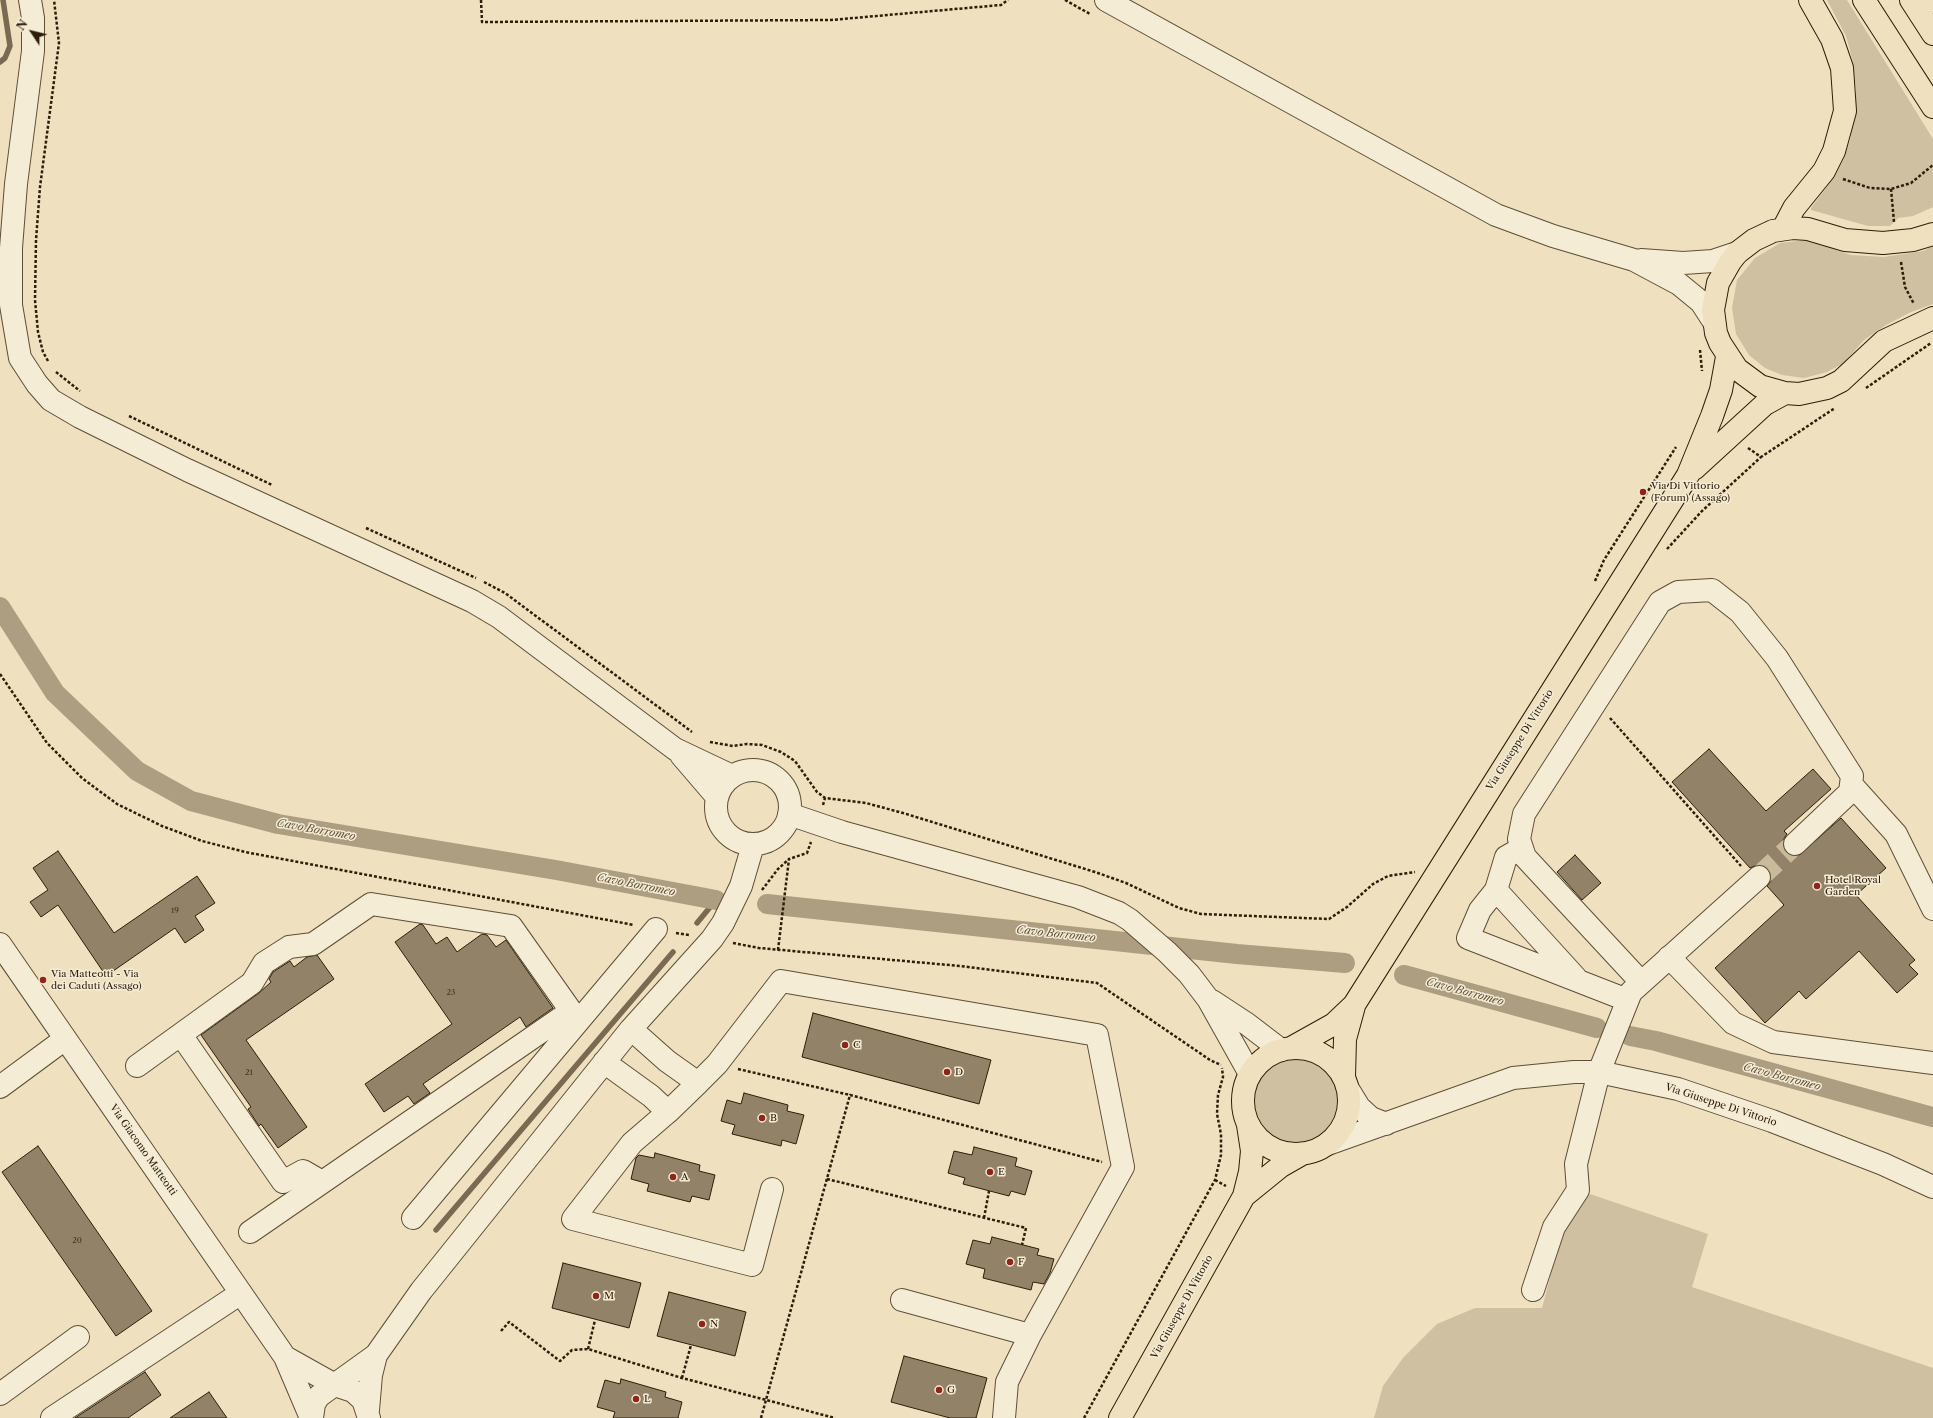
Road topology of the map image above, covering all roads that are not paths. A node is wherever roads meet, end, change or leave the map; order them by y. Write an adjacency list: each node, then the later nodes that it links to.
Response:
1 (30, 0): 17 (street)
2 (1810, 0): 8 (main road)
3 (1864, 0): 7 (main road)
4 (1911, 0): 6 (main road)
5 (1099, 8): 11 (street)
6 (1933, 34)
7 (1933, 107)
8 (1783, 229): 9 (main road); 10 (main road)
9 (1933, 234)
10 (1737, 253): 11 (street); 13 (main road)
11 (1634, 260): 13 (street)
12 (1928, 320): 15 (main road)
13 (1714, 322): 14 (main road)
14 (1727, 356): 15 (main road); 16 (main road, Via Giuseppe Di Vittorio)
15 (1785, 393): 16 (main road, Via Giuseppe Di Vittorio)
16 (1688, 475): 35 (main road, Via Giuseppe Di Vittorio)
17 (675, 749): 18 (street); 20 (street)
18 (732, 776): 20 (street); 21 (street)
19 (1851, 784): 22 (street); 24 (street); 27 (street)
20 (716, 797): 23 (street)
21 (789, 814): 23 (street); 33 (street)
22 (1795, 844)
23 (752, 845): 36 (street)
24 (1522, 848): 26 (street); 32 (street)
25 (1757, 879): 30 (street)
26 (1496, 890): 31 (street); 31 (street)
27 (1933, 909)
28 (656, 929): 57 (street)
29 (0, 944): 38 (street, Via Giacomo Matteotti)
30 (1669, 957): 32 (street); 41 (street)
31 (1580, 982): 34 (street)
32 (1641, 982): 34 (street)
33 (1208, 999): 39 (street); 44 (street)
34 (1627, 1000): 43 (street)
35 (1354, 1005): 39 (main road); 46 (main road)
36 (630, 1029): 40 (street); 45 (street)
37 (181, 1034): 42 (street); 53 (street); 53 (street)
38 (66, 1039): 47 (street); 60 (street, Via Giacomo Matteotti)
39 (1286, 1049): 44 (main road); 46 (main road)
40 (604, 1062): 48 (street); 64 (street)
41 (1933, 1063)
42 (136, 1066)
43 (1599, 1072): 49 (street, Via Giuseppe Di Vittorio); 54 (street, Via Giuseppe Di Vittorio); 59 (street)
44 (1250, 1074): 50 (main road)
45 (698, 1083): 48 (street); 62 (street)
46 (1346, 1084): 49 (street); 51 (main road)
47 (0, 1087)
48 (668, 1112): 55 (street)
49 (1386, 1124): 51 (street, Via Giuseppe Di Vittorio)
50 (1248, 1125): 52 (main road); 56 (main road, Via Giuseppe Di Vittorio)
51 (1328, 1144): 52 (main road)
52 (1302, 1154): 56 (main road, Via Giuseppe Di Vittorio)
53 (322, 1182): 58 (street)
54 (1933, 1187)
55 (772, 1189)
56 (1244, 1196): 72 (main road, Via Giuseppe Di Vittorio)
57 (414, 1218)
58 (250, 1232)
59 (1532, 1290)
60 (240, 1293): 65 (street, Via Giacomo Matteotti); 69 (street)
61 (902, 1300): 62 (street)
62 (1030, 1335): 71 (street)
63 (78, 1338): 67 (street)
64 (376, 1355): 66 (street); 68 (street)
65 (285, 1357): 66 (street, Via Giacomo Matteotti); 70 (street, Via Giacomo Matteotti)
66 (335, 1385): 68 (street, Via Giacomo Matteotti); 70 (street)
67 (0, 1394)
68 (368, 1414)
69 (52, 1418)
70 (312, 1418)
71 (1004, 1418)
72 (1120, 1418)

